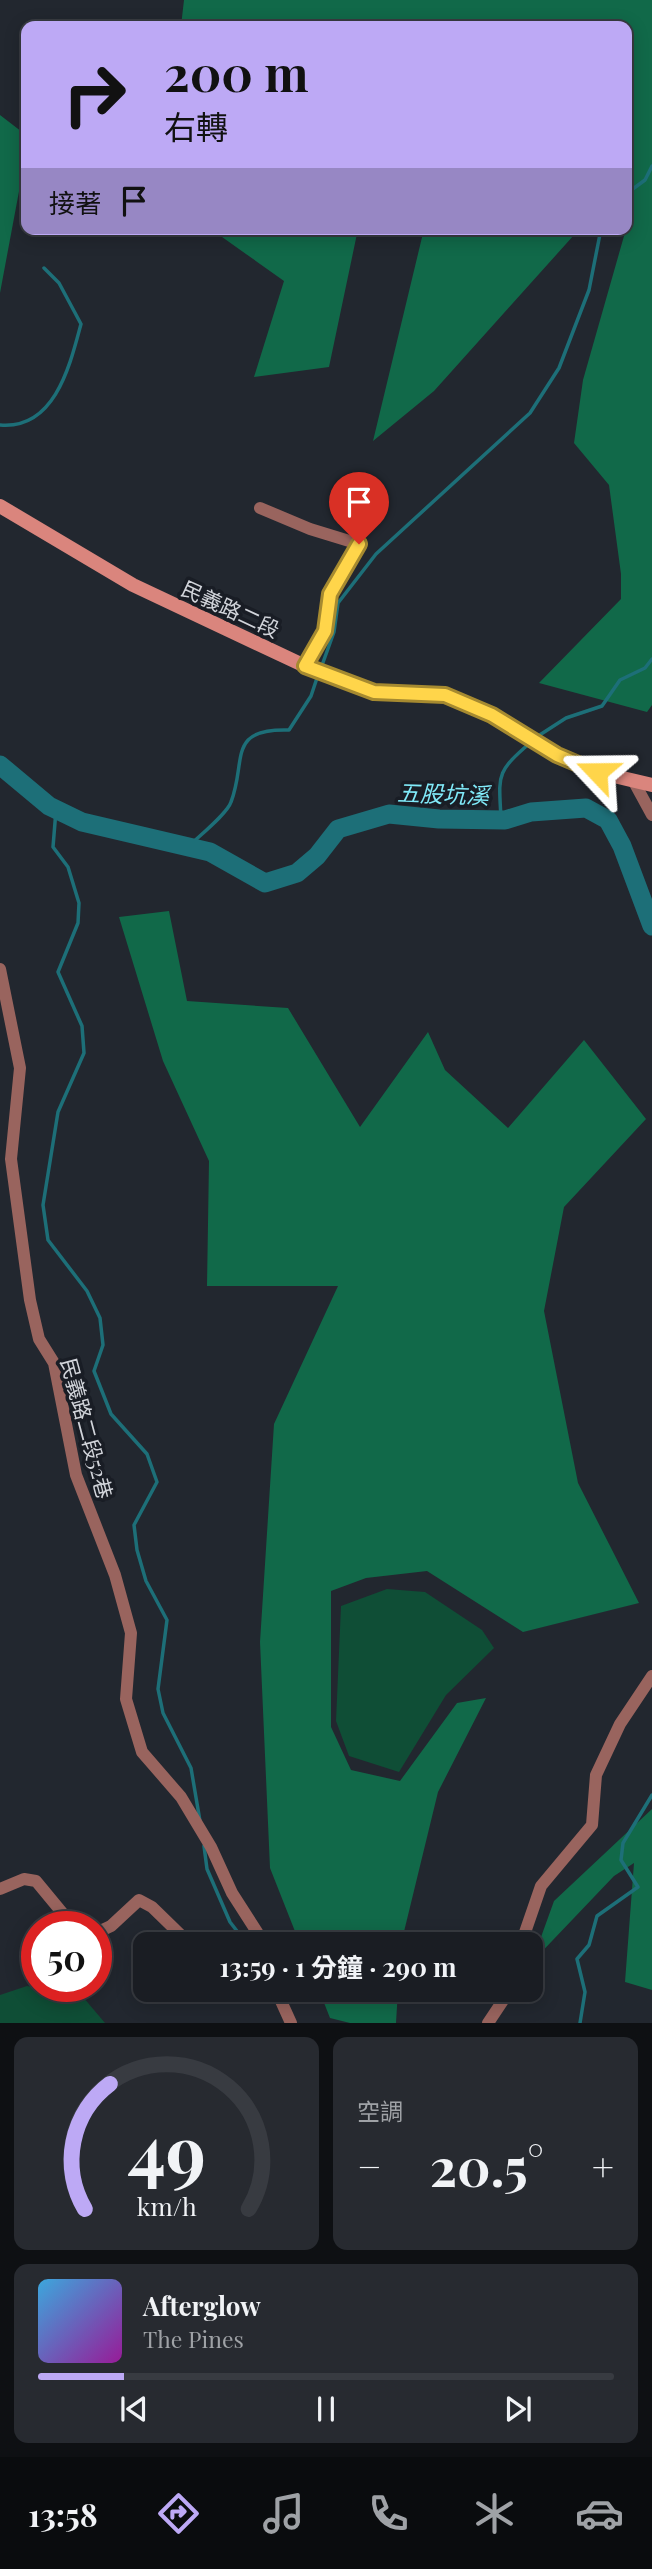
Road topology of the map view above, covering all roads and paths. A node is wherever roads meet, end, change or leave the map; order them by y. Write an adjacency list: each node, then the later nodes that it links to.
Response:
1 (0, 506): 3 (main road, 民義路二段)
2 (260, 508): 3 (street)
3 (315, 670): 4 (main road, 民義路二段)
4 (634, 782): 5 (main road, 民義路二段); 6 (street)
5 (652, 785)
6 (652, 815)
7 (0, 969): 13 (street, 民義路二段52巷)
8 (652, 1676): 14 (street)
9 (0, 1889): 10 (street)
10 (61, 1911)
11 (112, 1925): 12 (street)
12 (178, 1932)
13 (257, 1932)
14 (526, 1932)
15 (281, 2002): 17 (street)
16 (502, 2002): 18 (street)
17 (291, 2023)
18 (488, 2023)

